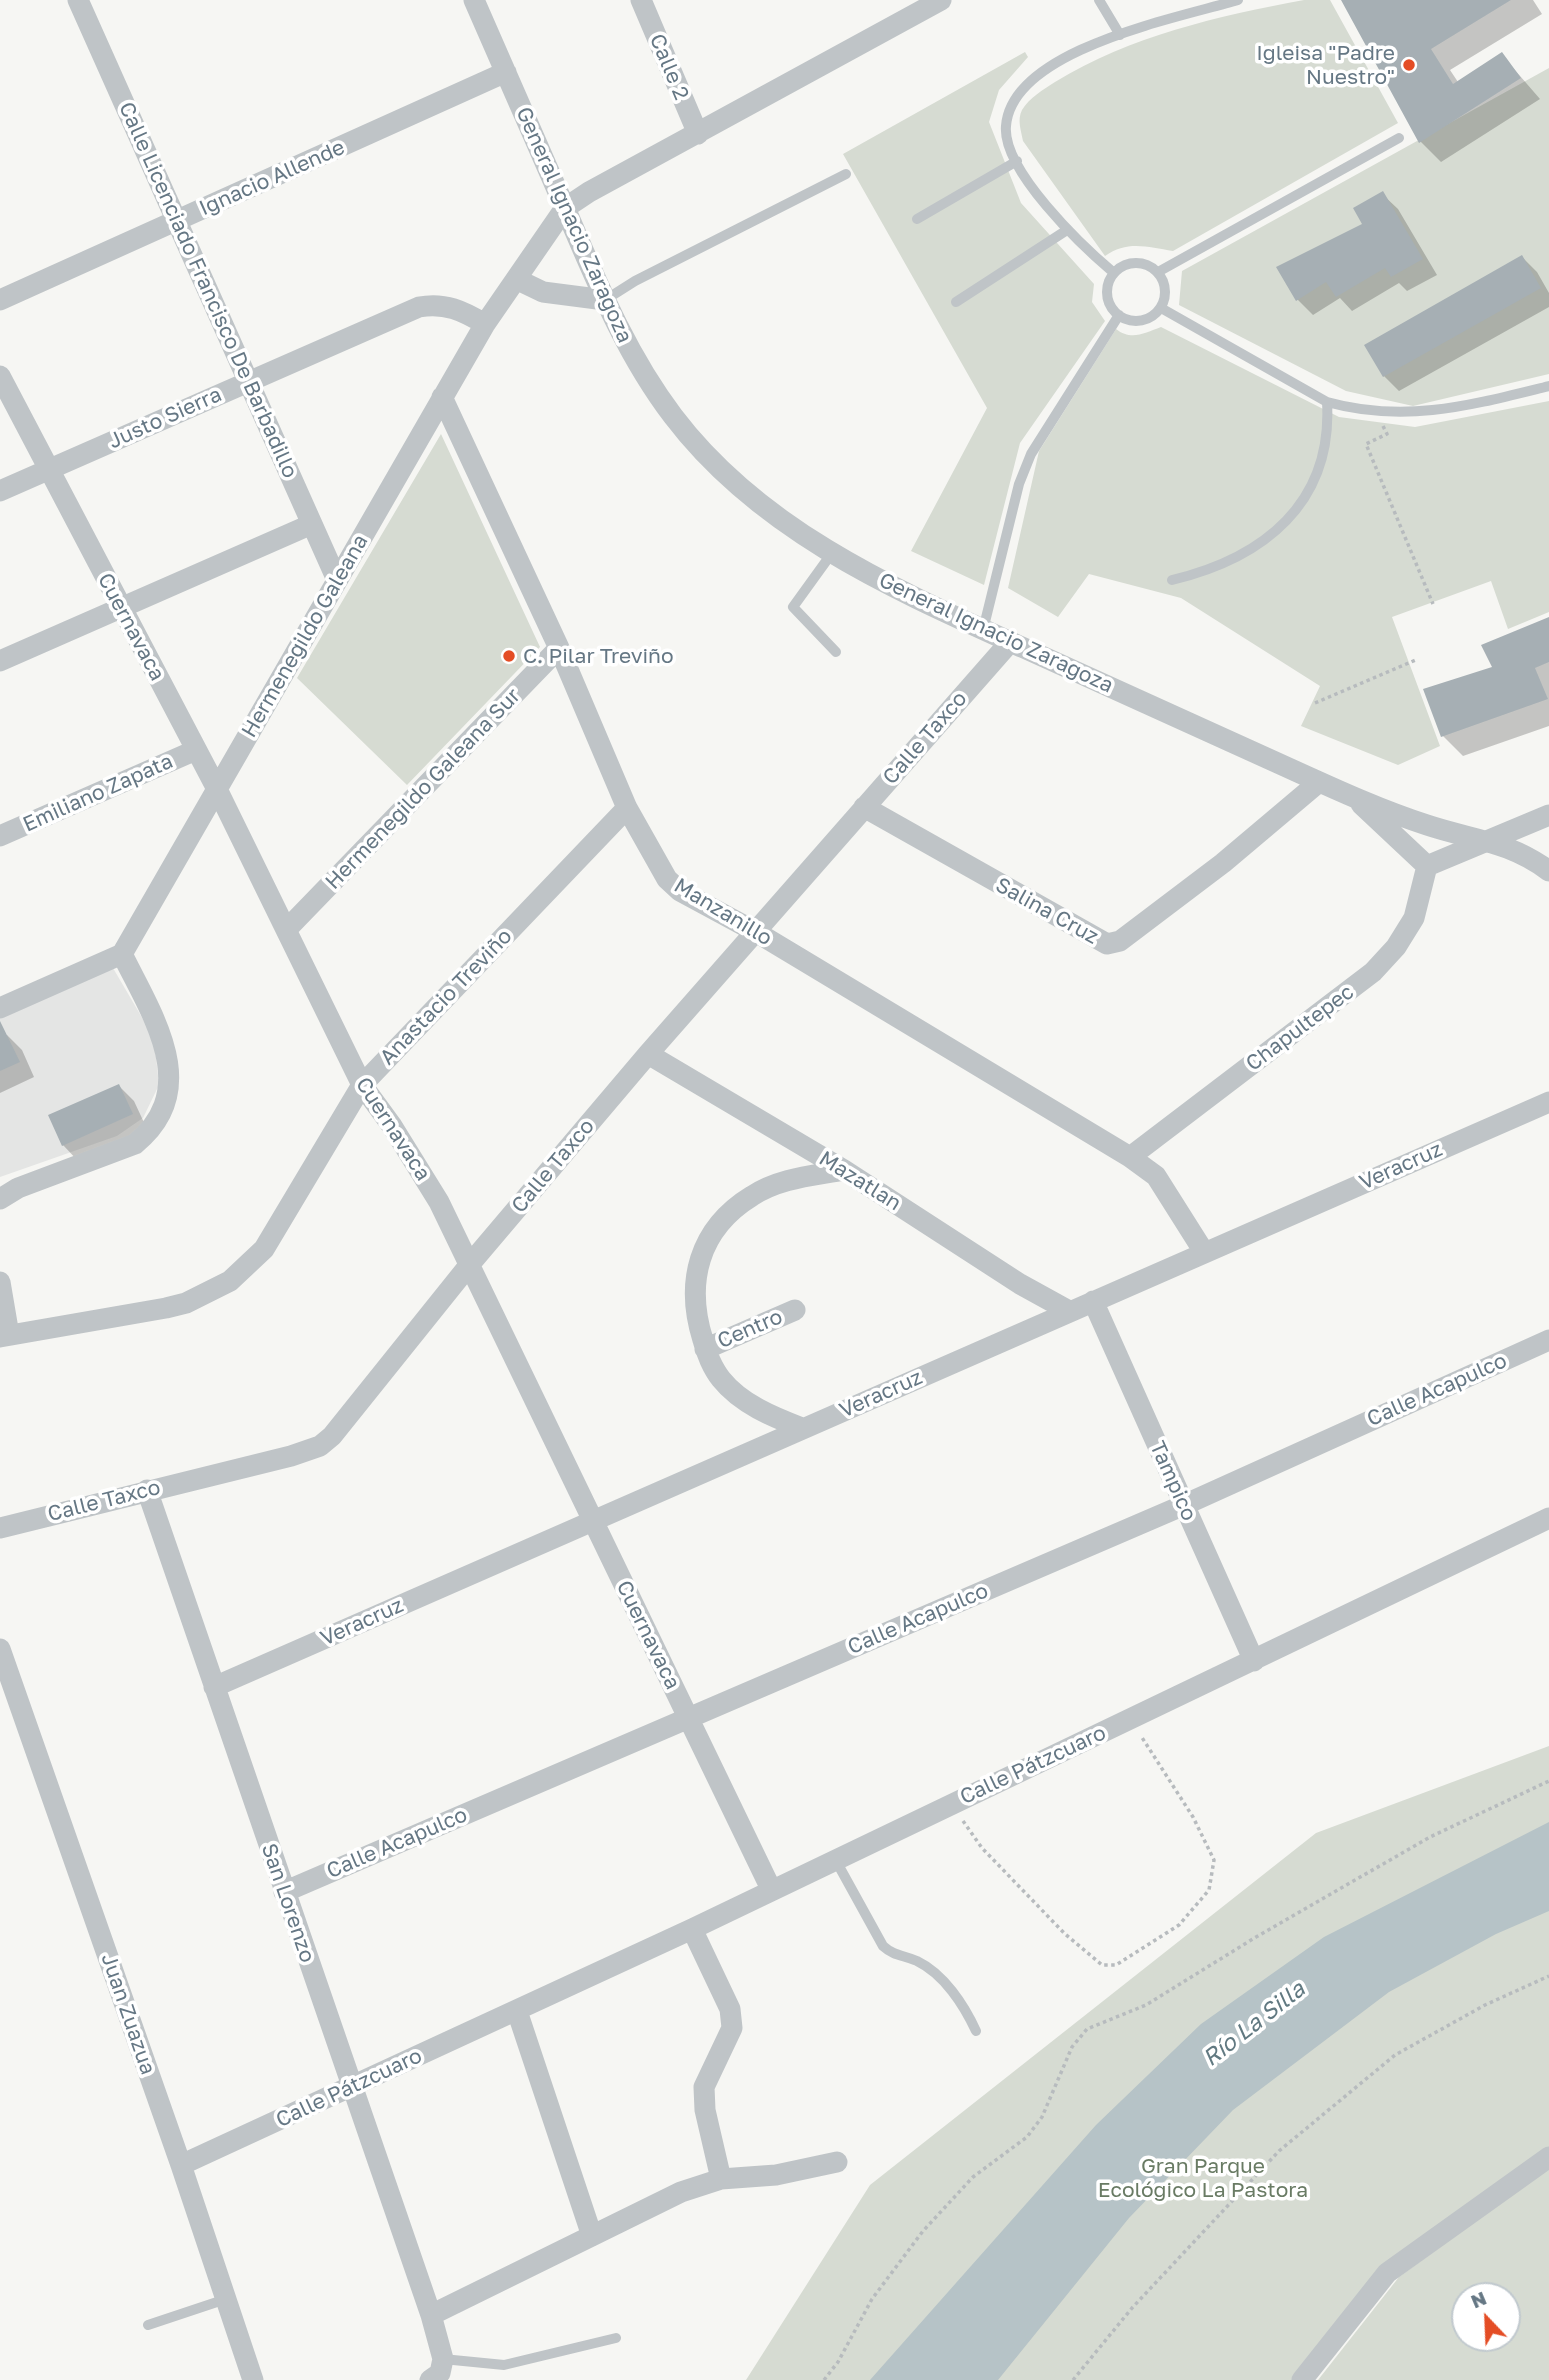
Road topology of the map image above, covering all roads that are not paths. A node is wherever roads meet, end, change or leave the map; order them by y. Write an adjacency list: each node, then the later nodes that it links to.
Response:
1 (79, 0): 15 (street, Calle Licenciado Francisco De Barbadillo)
2 (474, 0): 8 (street, General Ignacio Zaragoza)
3 (640, 0): 9 (street, Calle 2)
4 (942, 0): 9 (street)
5 (1100, 0): 7 (lane)
6 (1238, 0): 7 (lane)
7 (1120, 35): 11 (lane)
8 (506, 72): 13 (street, General Ignacio Zaragoza); 15 (street, Ignacio Allende)
9 (698, 134): 13 (street)
10 (1399, 138): 17 (lane)
11 (1017, 161): 14 (lane); 16 (lane)
12 (846, 174): 21 (lane)
13 (565, 208): 19 (street, Hermenegildo Galeana); 21 (street, General Ignacio Zaragoza)
14 (917, 219)
15 (176, 222): 20 (street, Ignacio Allende); 27 (street, Calle Licenciado Francisco De Barbadillo)
16 (1067, 230): 18 (lane); 22 (lane)
17 (1158, 272): 18 (lane); 23 (lane)
18 (1114, 273): 24 (lane)
19 (516, 279): 21 (street); 25 (street, Hermenegildo Galeana)
20 (0, 300)
21 (605, 300): 34 (street, General Ignacio Zaragoza)
22 (956, 302)
23 (1161, 308): 24 (lane); 30 (lane)
24 (1119, 315): 38 (lane)
25 (485, 324): 27 (street, Justo Sierra); 29 (street, Hermenegildo Galeana)
26 (0, 376): 31 (street, Cuernavaca)
27 (249, 381): 31 (street, Justo Sierra); 33 (street, Calle Licenciado Francisco De Barbadillo)
28 (1549, 386): 30 (lane)
29 (442, 397): 35 (street, Hermenegildo Galeana); 40 (street, Manzanillo)
30 (1327, 402): 36 (lane)
31 (48, 470): 32 (street, Justo Sierra); 37 (street, Cuernavaca)
32 (0, 491)
33 (312, 524): 35 (street, Calle Licenciado Francisco De Barbadillo); 37 (street)
34 (831, 553): 38 (street, General Ignacio Zaragoza); 41 (lane)
35 (337, 580): 45 (street, Hermenegildo Galeana)
36 (1172, 580)
37 (121, 608): 42 (street); 43 (street, Cuernavaca)
38 (983, 630): 39 (street, General Ignacio Zaragoza)
39 (1010, 642): 44 (street, General Ignacio Zaragoza); 47 (street, Calle Taxco)
40 (559, 648): 48 (street, Manzanillo); 54 (street, Hermenegildo Galeana Sur)
41 (836, 652)
42 (0, 661)
43 (196, 750): 45 (street, Cuernavaca); 50 (street, Emiliano Zapata)
44 (1319, 782): 46 (street, General Ignacio Zaragoza); 47 (street, Salina Cruz)
45 (217, 789): 54 (street, Cuernavaca); 56 (street, Hermenegildo Galeana)
46 (1352, 795): 51 (street, General Ignacio Zaragoza); 52 (street)
47 (864, 807): 55 (street, Calle Taxco)
48 (627, 808): 55 (street, Manzanillo); 59 (street, Anastacio Treviño)
49 (1549, 815): 51 (street)
50 (0, 836)
51 (1490, 840): 52 (street); 53 (street, General Ignacio Zaragoza)
52 (1427, 866): 61 (street, Chapultepec)
53 (1549, 871)
54 (287, 929): 59 (street, Cuernavaca)
55 (756, 932): 58 (street, Calle Taxco); 61 (street, Manzanillo)
56 (122, 954): 57 (street); 63 (street)
57 (0, 1007)
58 (648, 1054): 62 (street, Mazatlan); 65 (street, Calle Taxco)
59 (362, 1085): 65 (street, Cuernavaca); 70 (street, Anastacio Treviño)
60 (1549, 1102): 64 (street, Veracruz)
61 (1130, 1157): 64 (street, Manzanillo)
62 (844, 1170): 69 (street, Mazatlan); 72 (street)
63 (0, 1199)
64 (1204, 1252): 67 (street, Veracruz)
65 (470, 1264): 74 (street, Calle Taxco); 77 (street, Cuernavaca)
66 (0, 1282): 70 (street)
67 (1093, 1301): 69 (street, Veracruz); 75 (street, Tampico)
68 (795, 1310): 72 (street, Centro)
69 (1069, 1311): 73 (street, Veracruz)
70 (5, 1336)
71 (1549, 1340): 75 (street, Calle Acapulco)
72 (705, 1349): 73 (street)
73 (802, 1428): 77 (street, Veracruz)
74 (147, 1490): 78 (street, Calle Taxco); 81 (street, San Lorenzo)
75 (1184, 1506): 80 (street, Tampico); 82 (street, Calle Acapulco)
76 (1549, 1518): 80 (street, Calle Pátzcuaro)
77 (593, 1520): 81 (street, Veracruz); 82 (street, Cuernavaca)
78 (0, 1528)
79 (0, 1649): 92 (street, Juan Zuazua)
80 (1254, 1661): 83 (street, Calle Pátzcuaro)
81 (214, 1687): 85 (street, San Lorenzo)
82 (687, 1717): 84 (street, Cuernavaca); 85 (street, Calle Acapulco)
83 (835, 1859): 84 (street, Calle Pátzcuaro); 88 (lane)
84 (771, 1889): 86 (street, Calle Pátzcuaro)
85 (284, 1892): 89 (street, San Lorenzo)
86 (692, 1928): 87 (street, Calle Pátzcuaro); 93 (street)
87 (517, 2011): 89 (street, Calle Pátzcuaro); 94 (street)
88 (976, 2031)
89 (350, 2086): 92 (street, Calle Pátzcuaro); 96 (street, San Lorenzo)
90 (1549, 2157): 102 (street)
91 (837, 2162): 93 (street)
92 (181, 2165): 95 (street, Juan Zuazua)
93 (721, 2179): 94 (street)
94 (592, 2236): 96 (street)
95 (226, 2299): 97 (lane); 100 (street, Juan Zuazua)
96 (431, 2315): 99 (street, San Lorenzo)
97 (148, 2325)
98 (616, 2338): 99 (lane)
99 (443, 2359): 101 (street)
100 (253, 2380)
101 (430, 2380)
102 (1302, 2380)

